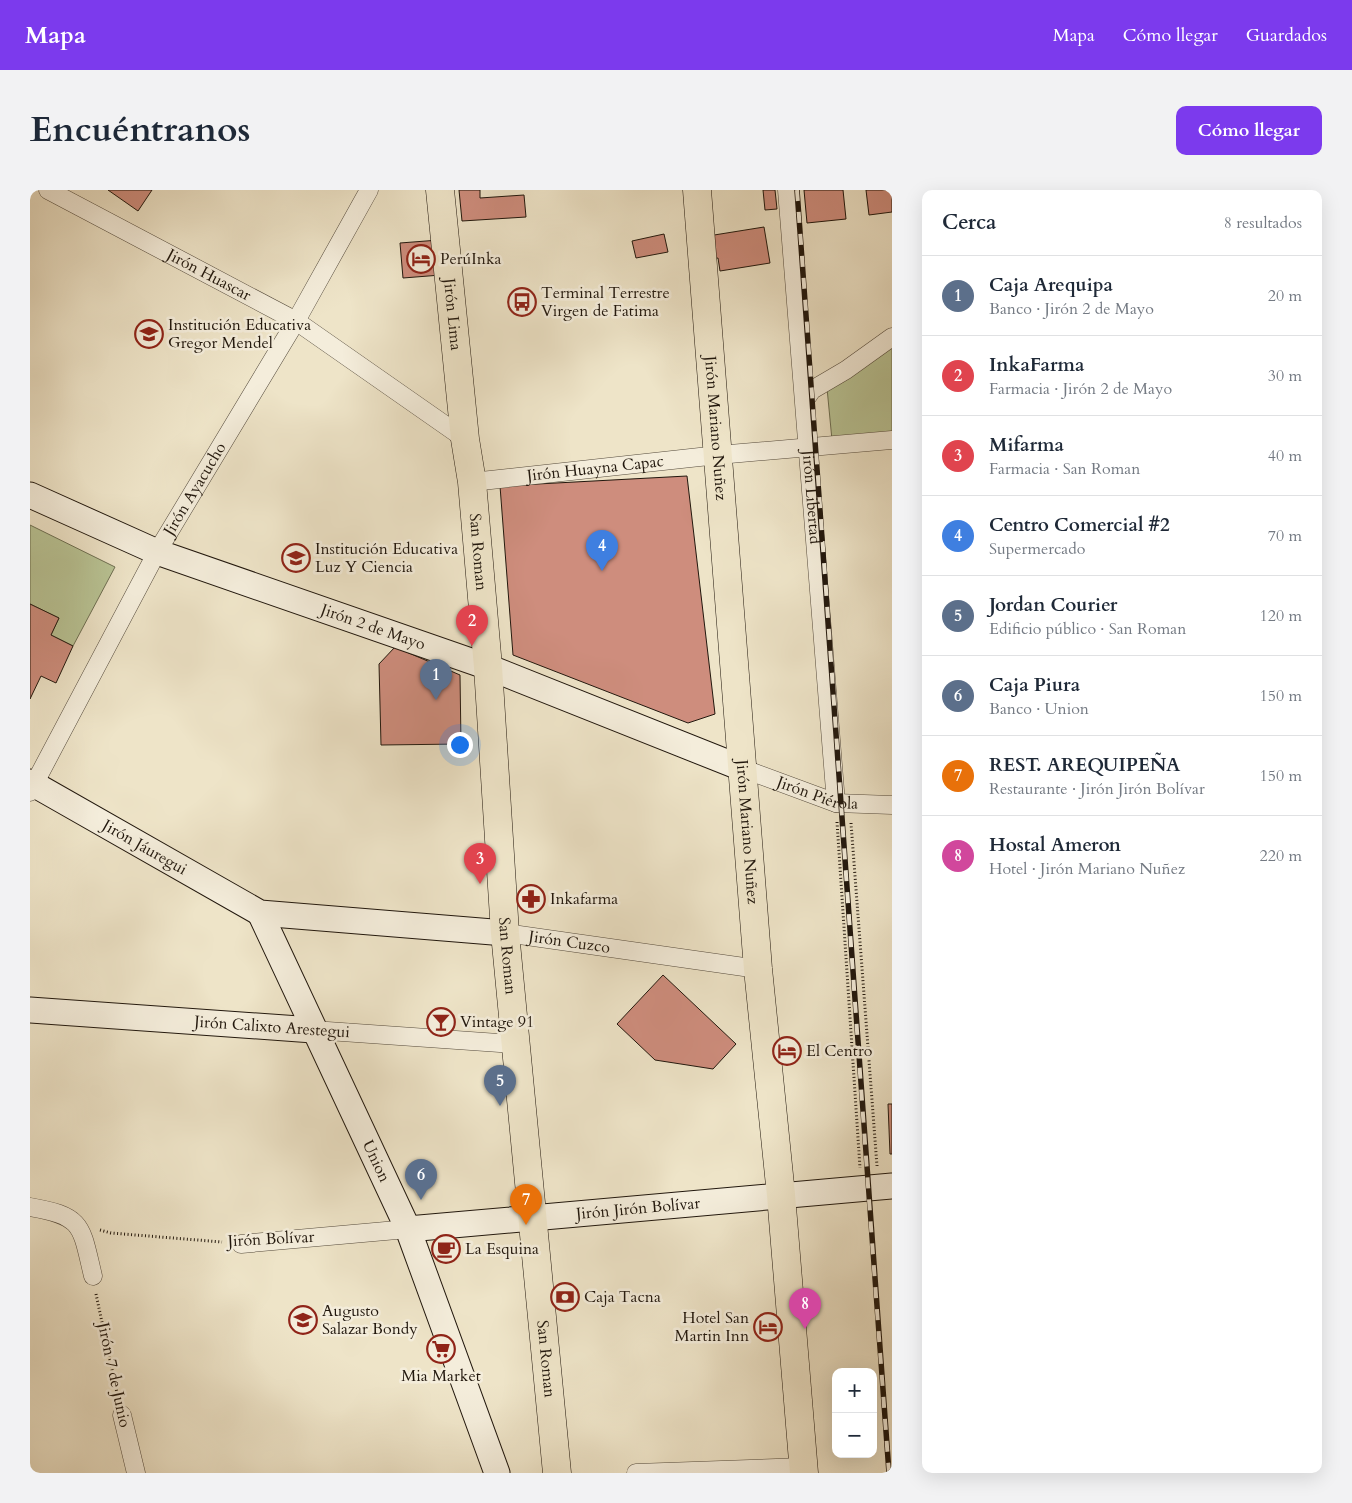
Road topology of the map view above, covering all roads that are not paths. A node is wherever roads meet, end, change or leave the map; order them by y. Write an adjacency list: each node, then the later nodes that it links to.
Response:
1 (48, 190): 6 (street, Jirón Huascar)
2 (369, 190): 6 (street, Jirón Ayacucho)
3 (440, 190): 9 (main road, Jirón Lima)
4 (697, 190): 12 (main road, Jirón Mariano Nuñez)
5 (787, 190): 8 (street, Jirón Libertad)
6 (296, 322): 9 (street, Jirón Huascar); 15 (street, Jirón Ayacucho)
7 (892, 338): 8 (street)
8 (805, 400): 11 (street, Jirón Libertad)
9 (465, 439): 13 (main road, San Roman)
10 (892, 440): 11 (street, Jirón Huayna Capac)
11 (806, 448): 12 (street, Jirón Huayna Capac); 19 (street, Jirón Libertad)
12 (718, 455): 13 (street, Jirón Huayna Capac); 17 (main road, Jirón Mariano Nuñez)
13 (472, 482): 16 (main road, San Roman)
14 (30, 495): 15 (street, Jirón 2 de Mayo)
15 (157, 552): 16 (street, Jirón 2 de Mayo); 18 (street, Jirón Ayacucho)
16 (488, 667): 17 (street, Jirón 2 de Mayo); 22 (main road, San Roman)
17 (744, 769): 19 (street, Jirón Piérola); 23 (main road, Jirón Mariano Nuñez)
18 (31, 786): 21 (street, Jirón Jáuregui)
19 (836, 804): 20 (street, Jirón Piérola)
20 (892, 805)
21 (260, 913): 22 (street, Jirón Cuzco); 25 (street, Union)
22 (505, 933): 23 (street, Jirón Cuzco); 26 (main road, San Roman)
23 (758, 969): 28 (main road, Jirón Mariano Nuñez)
24 (30, 1010): 25 (street, Jirón Calixto Arestegui)
25 (313, 1030): 26 (street, Jirón Calixto Arestegui); 31 (street, Union)
26 (515, 1044): 30 (main road, San Roman)
27 (874, 1187): 28 (street, Jirón Jirón Bolívar)
28 (781, 1195): 30 (street, Jirón Jirón Bolívar); 35 (main road, Jirón Mariano Nuñez)
29 (30, 1207): 33 (street)
30 (533, 1217): 31 (street, Jirón Jirón Bolívar); 38 (main road, San Roman)
31 (408, 1229): 32 (street, Jirón Bolívar); 37 (street, Union)
32 (241, 1244)
33 (93, 1276)
34 (122, 1415): 36 (street, Jirón 7 de Junio)
35 (804, 1470): 39 (street)
36 (136, 1473)
37 (497, 1473)
38 (557, 1473)
39 (636, 1473)

